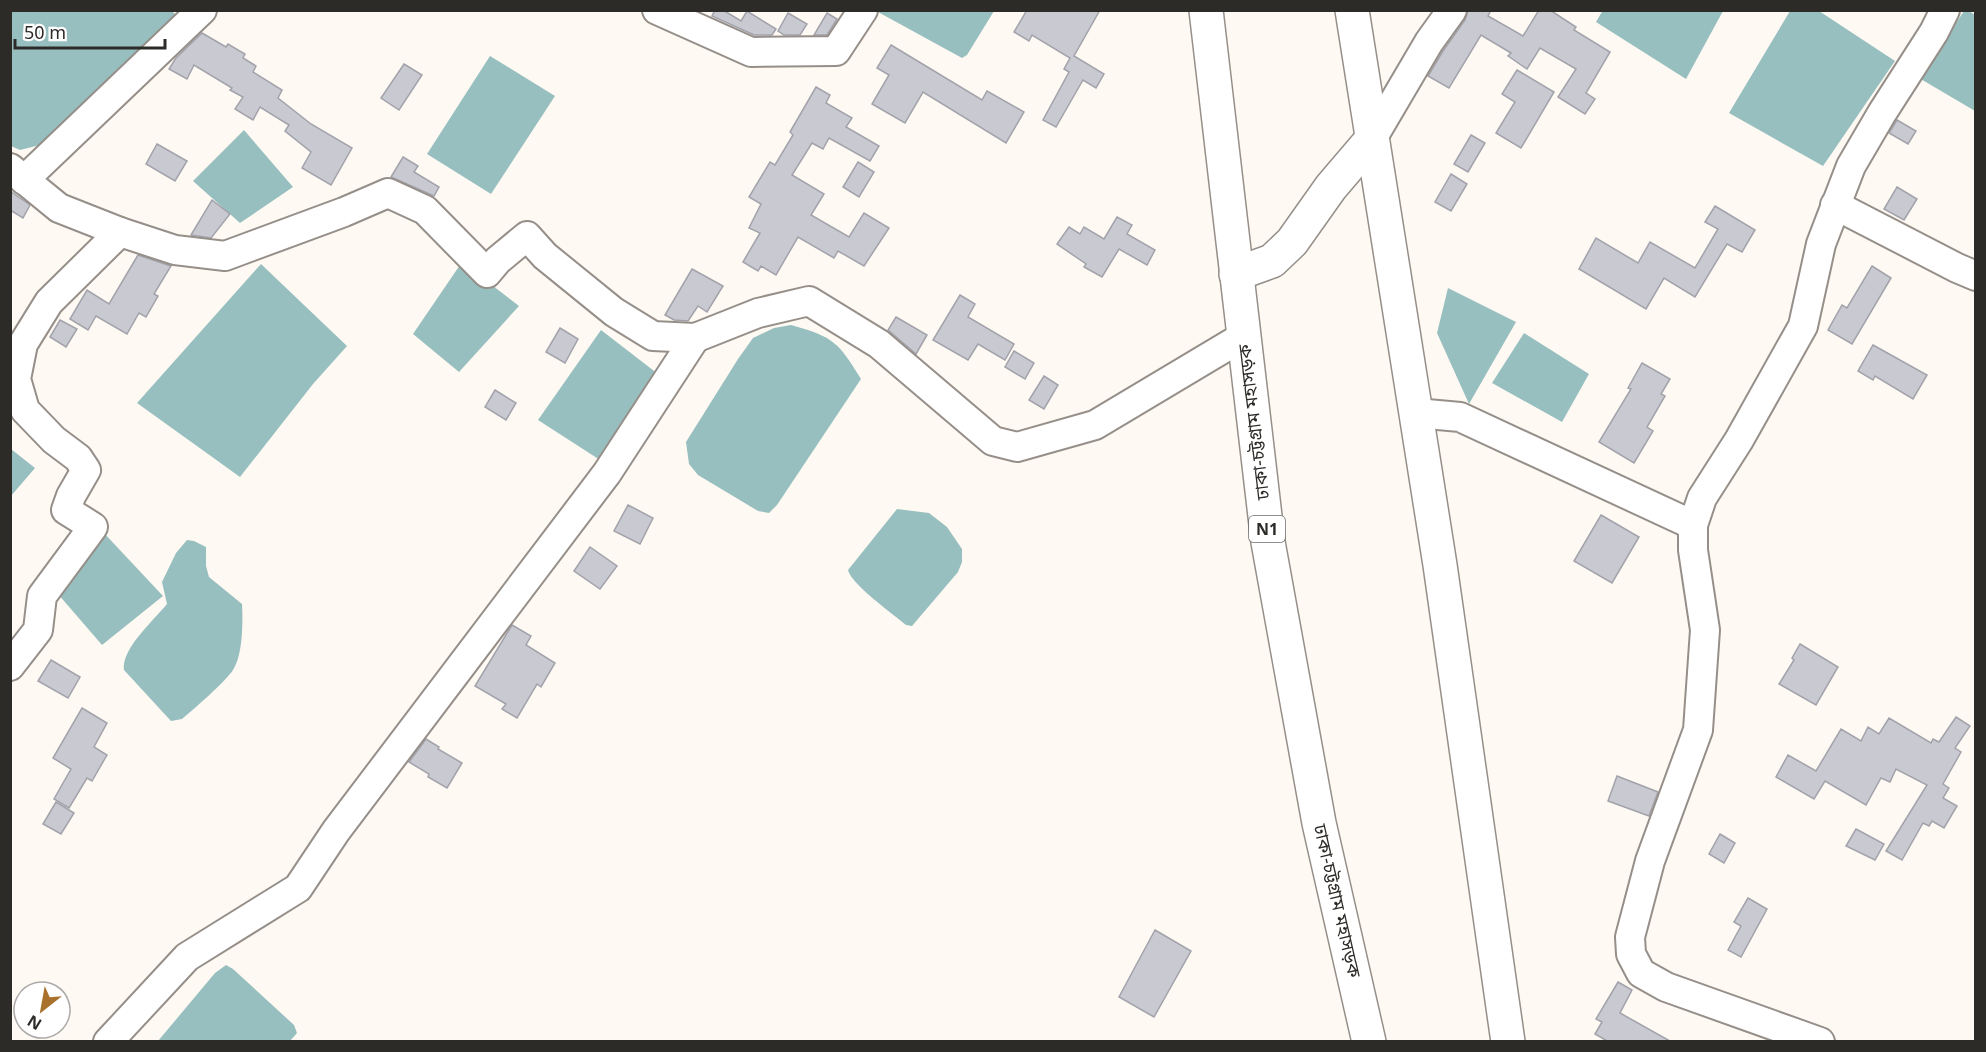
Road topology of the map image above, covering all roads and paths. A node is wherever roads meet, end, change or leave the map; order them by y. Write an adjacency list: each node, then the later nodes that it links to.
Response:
1 (202, 10): 9 (street)
2 (657, 10): 3 (street)
3 (863, 10)
4 (1206, 10): 12 (highway, ঢাকা-চট্টগ্রাম মহাসড়ক / N1)
5 (1352, 10): 8 (highway)
6 (1452, 10): 8 (street)
7 (1945, 10): 10 (street)
8 (1372, 139): 12 (highway); 16 (highway)
9 (17, 174): 11 (street)
10 (1835, 204): 13 (street); 17 (street)
11 (120, 232): 15 (street); 18 (street)
12 (1236, 274): 14 (highway, ঢাকা-চট্টগ্রাম মহাসড়ক / N1)
13 (1976, 276)
14 (1244, 336): 15 (street); 20 (highway, ঢাকা-চট্টগ্রাম মহাসড়ক / N1)
15 (695, 338): 19 (street)
16 (1416, 413): 17 (street); 21 (highway)
17 (1693, 525): 22 (street)
18 (10, 666)
19 (108, 1041)
20 (1369, 1041)
21 (1508, 1041)
22 (1820, 1041)

